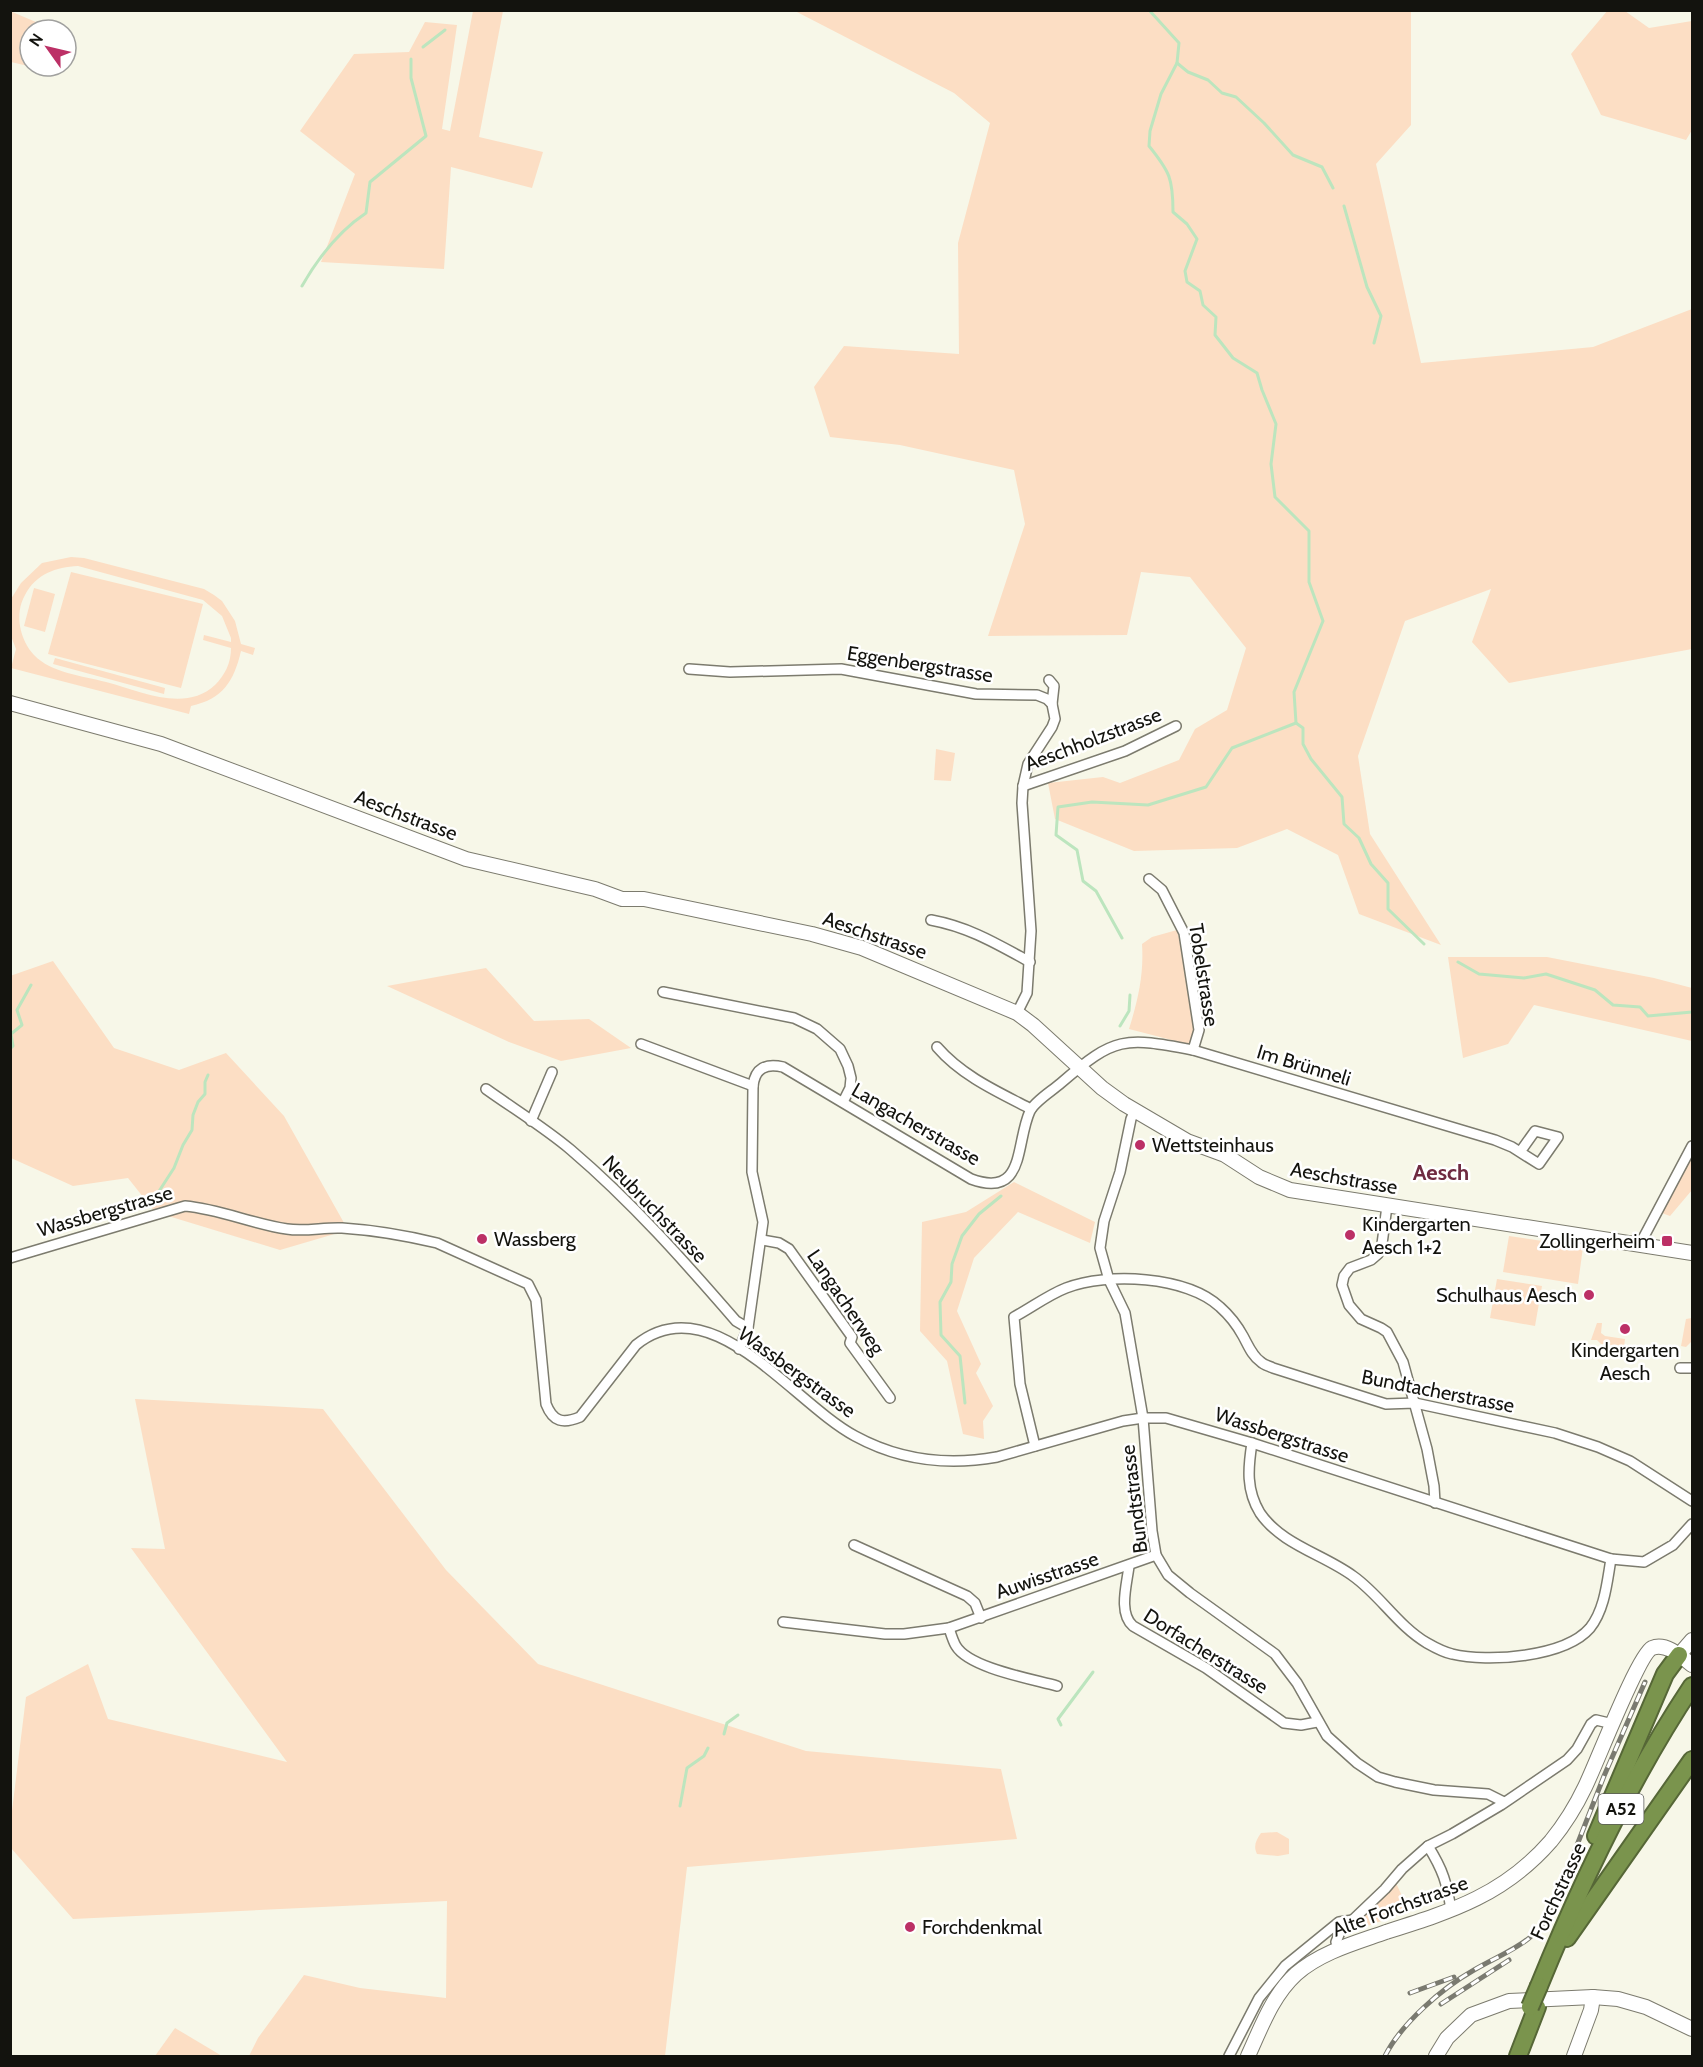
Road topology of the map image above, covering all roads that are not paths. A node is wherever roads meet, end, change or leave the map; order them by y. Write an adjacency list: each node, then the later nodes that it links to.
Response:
1 (689, 669): 4 (street, Eggenbergstrasse)
2 (1050, 680): 4 (street)
3 (10, 704): 11 (main road, Aeschstrasse)
4 (1052, 704): 6 (street)
5 (1176, 726): 6 (street, Aeschholzstrasse)
6 (1023, 786): 9 (street)
7 (1149, 879): 14 (street, Tobelstrasse)
8 (931, 920): 9 (street)
9 (1030, 962): 11 (street)
10 (663, 992): 19 (street)
11 (1017, 1013): 15 (main road, Aeschstrasse)
12 (641, 1044): 17 (street)
13 (937, 1047): 20 (street)
14 (1193, 1050): 15 (street, Im Brünneli); 24 (street, Im Brünneli)
15 (1080, 1067): 20 (street); 21 (main road, Aeschstrasse)
16 (552, 1072): 22 (street)
17 (753, 1086): 19 (street, Langacherstrasse); 26 (street)
18 (486, 1089): 22 (street, Neubruchstrasse)
19 (843, 1102): 20 (street, Langacherstrasse)
20 (1031, 1109)
21 (1135, 1110): 25 (main road, Aeschstrasse); 30 (street, Bundtstrasse)
22 (531, 1121): 31 (street, Neubruchstrasse)
23 (1692, 1146): 27 (street)
24 (1520, 1152)
25 (1388, 1206): 27 (main road, Aeschstrasse); 36 (street)
26 (762, 1240): 31 (street); 35 (street, Langacherweg)
27 (1639, 1246): 28 (main road, Aeschstrasse)
28 (1692, 1253)
29 (10, 1258): 32 (street, Wassbergstrasse)
30 (1109, 1280): 36 (street, Bundtacherstrasse); 37 (street, Bundtstrasse); 39 (street, Bundtacherstrasse)
31 (748, 1328): 32 (street)
32 (739, 1349): 39 (street, Wassbergstrasse)
33 (1680, 1368): 34 (street)
34 (1692, 1368)
35 (890, 1398)
36 (1415, 1403): 40 (street, Bundtacherstrasse); 41 (street)
37 (1143, 1418): 38 (street, Wassbergstrasse); 39 (street, Wassbergstrasse); 44 (street, Bundtstrasse)
38 (1252, 1443): 41 (street, Wassbergstrasse); 45 (street)
39 (1035, 1446)
40 (1692, 1500)
41 (1435, 1503): 45 (street, Wassbergstrasse)
42 (1692, 1524): 45 (street, Wassbergstrasse)
43 (854, 1545): 47 (street)
44 (1156, 1555): 46 (street, Auwisstrasse); 55 (street, Bundtstrasse)
45 (1611, 1559)
46 (1129, 1566): 47 (street, Auwisstrasse); 55 (street, Dorfacherstrasse)
47 (981, 1618): 49 (street, Auwisstrasse)
48 (783, 1622): 49 (street, Auwisstrasse)
49 (949, 1628): 52 (street)
50 (1692, 1640): 51 (main road)
51 (1687, 1660): 56 (main road, Alte Forchstrasse); 62 (highway)
52 (1057, 1686)
53 (1692, 1686): 62 (highway, Forchstrasse / A52)
54 (1692, 1699): 62 (highway, Forchstrasse / A52)
55 (1317, 1722): 58 (street, Bundtstrasse)
56 (1613, 1724): 58 (street); 60 (main road, Alte Forchstrasse)
57 (1692, 1760): 62 (highway)
58 (1504, 1802): 59 (street)
59 (1428, 1846): 60 (street); 61 (street)
60 (1451, 1910): 63 (main road, Alte Forchstrasse)
61 (1353, 1920): 63 (street); 67 (street)
62 (1561, 1940): 65 (highway, Forchstrasse / A52, bridge)
63 (1342, 1947): 68 (main road, Alte Forchstrasse)
64 (1593, 1997): 66 (main road); 69 (main road); 72 (main road)
65 (1534, 2007): 70 (highway, Forchstrasse / A52); 71 (highway, Forchstrasse / A52)
66 (1692, 2029)
67 (1229, 2056)
68 (1248, 2056)
69 (1436, 2056)
70 (1511, 2056)
71 (1518, 2056)
72 (1574, 2056)

